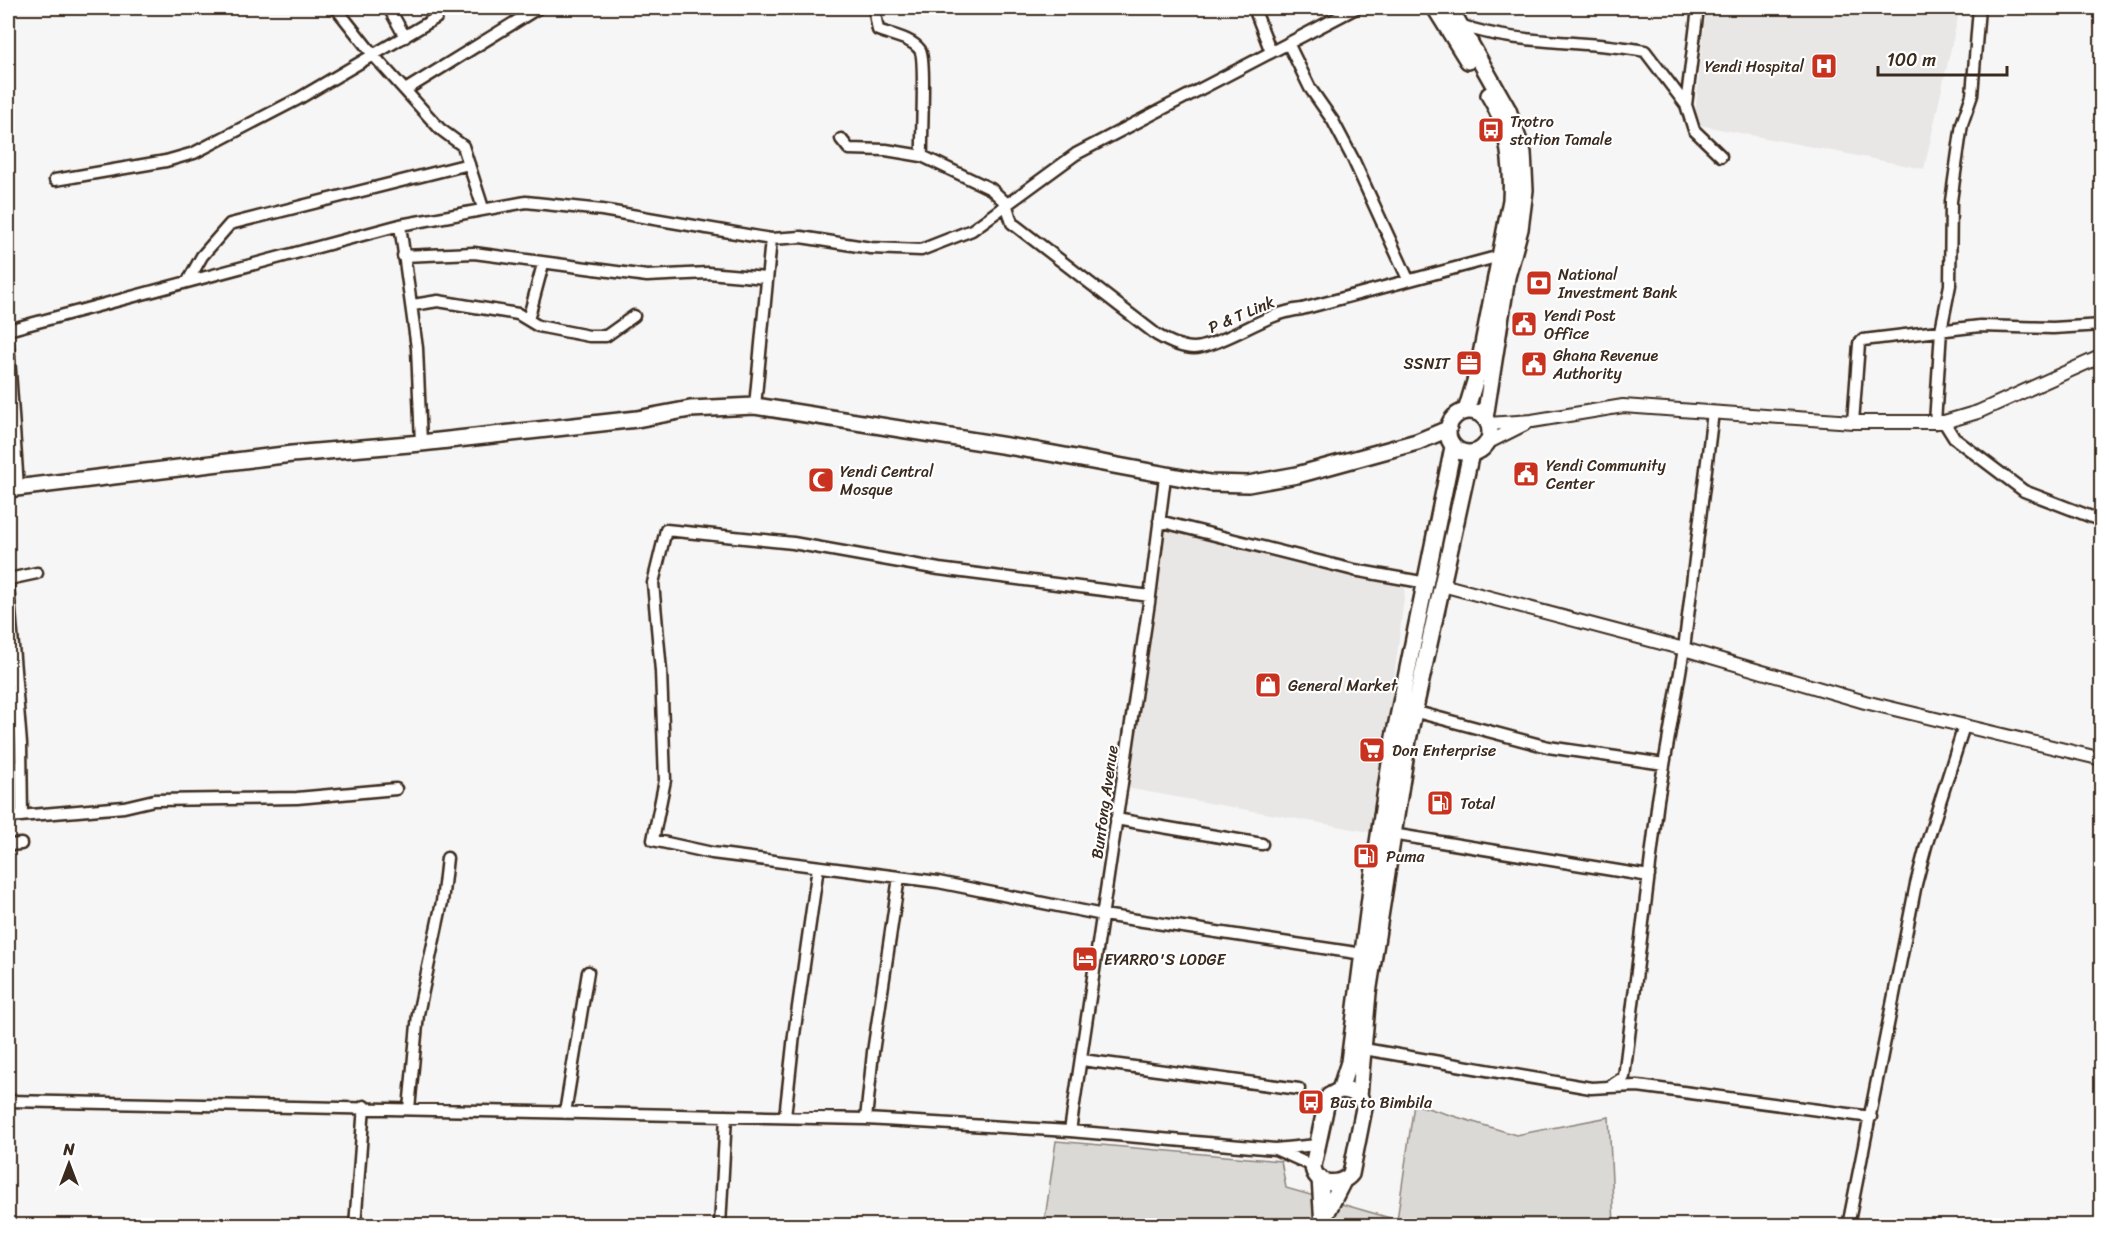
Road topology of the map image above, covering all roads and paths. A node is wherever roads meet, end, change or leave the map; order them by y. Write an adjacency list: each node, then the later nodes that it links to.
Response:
1 (336, 8): 17 (street)
2 (389, 8): 14 (street)
3 (538, 8): 18 (street)
4 (874, 8): 21 (street)
5 (1254, 8): 16 (street)
6 (1356, 8): 11 (street)
7 (1436, 8): 30 (highway)
8 (1450, 8): 13 (highway)
9 (1698, 8): 19 (street)
10 (1979, 8): 40 (street)
11 (1339, 11): 15 (street)
12 (436, 18): 14 (street)
13 (1460, 25): 19 (street); 47 (highway)
14 (405, 37): 17 (street)
15 (1288, 43): 16 (street); 33 (street)
16 (1271, 52): 25 (street)
17 (374, 56): 18 (street); 24 (street)
18 (406, 89): 23 (street)
19 (1686, 105): 22 (street)
20 (841, 139): 21 (street)
21 (922, 156): 25 (street)
22 (1721, 156)
23 (469, 164): 26 (street); 34 (street)
24 (55, 180)
25 (1006, 202): 28 (street); 33 (street, P & T Link)
26 (483, 208): 27 (street); 28 (street)
27 (400, 225): 29 (street); 34 (street)
28 (771, 239): 32 (street)
29 (404, 256): 31 (street); 35 (street)
30 (1500, 256): 33 (street, P & T Link); 45 (highway)
31 (543, 264): 32 (street); 37 (street)
32 (766, 278): 44 (street)
33 (1408, 279)
34 (188, 281): 39 (street)
35 (412, 305): 37 (street); 52 (street)
36 (634, 315): 37 (street)
37 (528, 320)
38 (2102, 325): 40 (street)
39 (8, 330)
40 (1941, 330): 49 (street); 50 (street)
41 (8, 342): 43 (street)
42 (2102, 356): 50 (main road)
43 (9, 400): 56 (street)
44 (755, 406): 52 (highway); 55 (highway)
45 (1466, 411): 47 (highway); 51 (highway)
46 (1713, 412): 48 (main road); 49 (main road); 63 (street)
47 (1487, 421): 48 (main road); 53 (highway)
48 (1532, 421): 53 (main road)
49 (1853, 422): 50 (main road)
50 (1940, 422): 58 (street)
51 (1450, 439): 54 (highway); 55 (highway); 60 (highway)
52 (420, 443): 56 (highway)
53 (1487, 443): 54 (highway)
54 (1471, 453): 61 (highway)
55 (1165, 477): 57 (street, Bunfong Avenue)
56 (13, 488)
57 (1158, 521): 60 (street); 62 (street, Bunfong Avenue)
58 (2102, 521)
59 (37, 573): 69 (street)
60 (1426, 583): 81 (highway)
61 (1442, 585): 63 (main road); 64 (highway)
62 (1150, 596): 71 (street, Bunfong Avenue); 77 (street)
63 (1684, 649): 65 (main road); 67 (street)
64 (1413, 711): 67 (street); 72 (highway)
65 (1964, 726): 66 (main road); 95 (street)
66 (2102, 759)
67 (1664, 764): 78 (street)
68 (396, 789): 69 (street)
69 (22, 816): 70 (street)
70 (8, 818)
71 (1116, 819): 74 (street); 80 (street, Bunfong Avenue)
72 (1392, 834): 78 (street); 83 (highway)
73 (21, 844): 75 (street)
74 (1262, 844)
75 (8, 845)
76 (447, 858): 91 (street)
77 (818, 867): 79 (street); 94 (street)
78 (1649, 876): 85 (street)
79 (899, 878): 80 (street); 96 (street)
80 (1103, 915): 81 (street); 84 (street, Bunfong Avenue)
81 (1363, 954): 87 (highway)
82 (588, 972): 92 (street)
83 (1364, 1049): 85 (street); 88 (highway)
84 (1082, 1060): 86 (street); 97 (street, Bunfong Avenue)
85 (1609, 1087): 95 (street)
86 (1299, 1089)
87 (1340, 1090): 88 (highway); 98 (highway)
88 (1359, 1096): 101 (highway)
89 (8, 1101): 90 (street)
90 (364, 1106): 91 (street); 103 (street)
91 (409, 1109): 92 (street)
92 (565, 1113): 93 (street)
93 (726, 1116): 94 (street); 104 (street)
94 (785, 1117): 96 (street)
95 (1871, 1117): 105 (street)
96 (866, 1119): 97 (street)
97 (1070, 1131): 99 (street)
98 (1317, 1144): 99 (street); 100 (highway)
99 (1275, 1149): 100 (street)
100 (1316, 1172): 101 (highway); 102 (highway)
101 (1343, 1181): 102 (highway)
102 (1324, 1222)
103 (356, 1226)
104 (720, 1226)
105 (1848, 1226)

